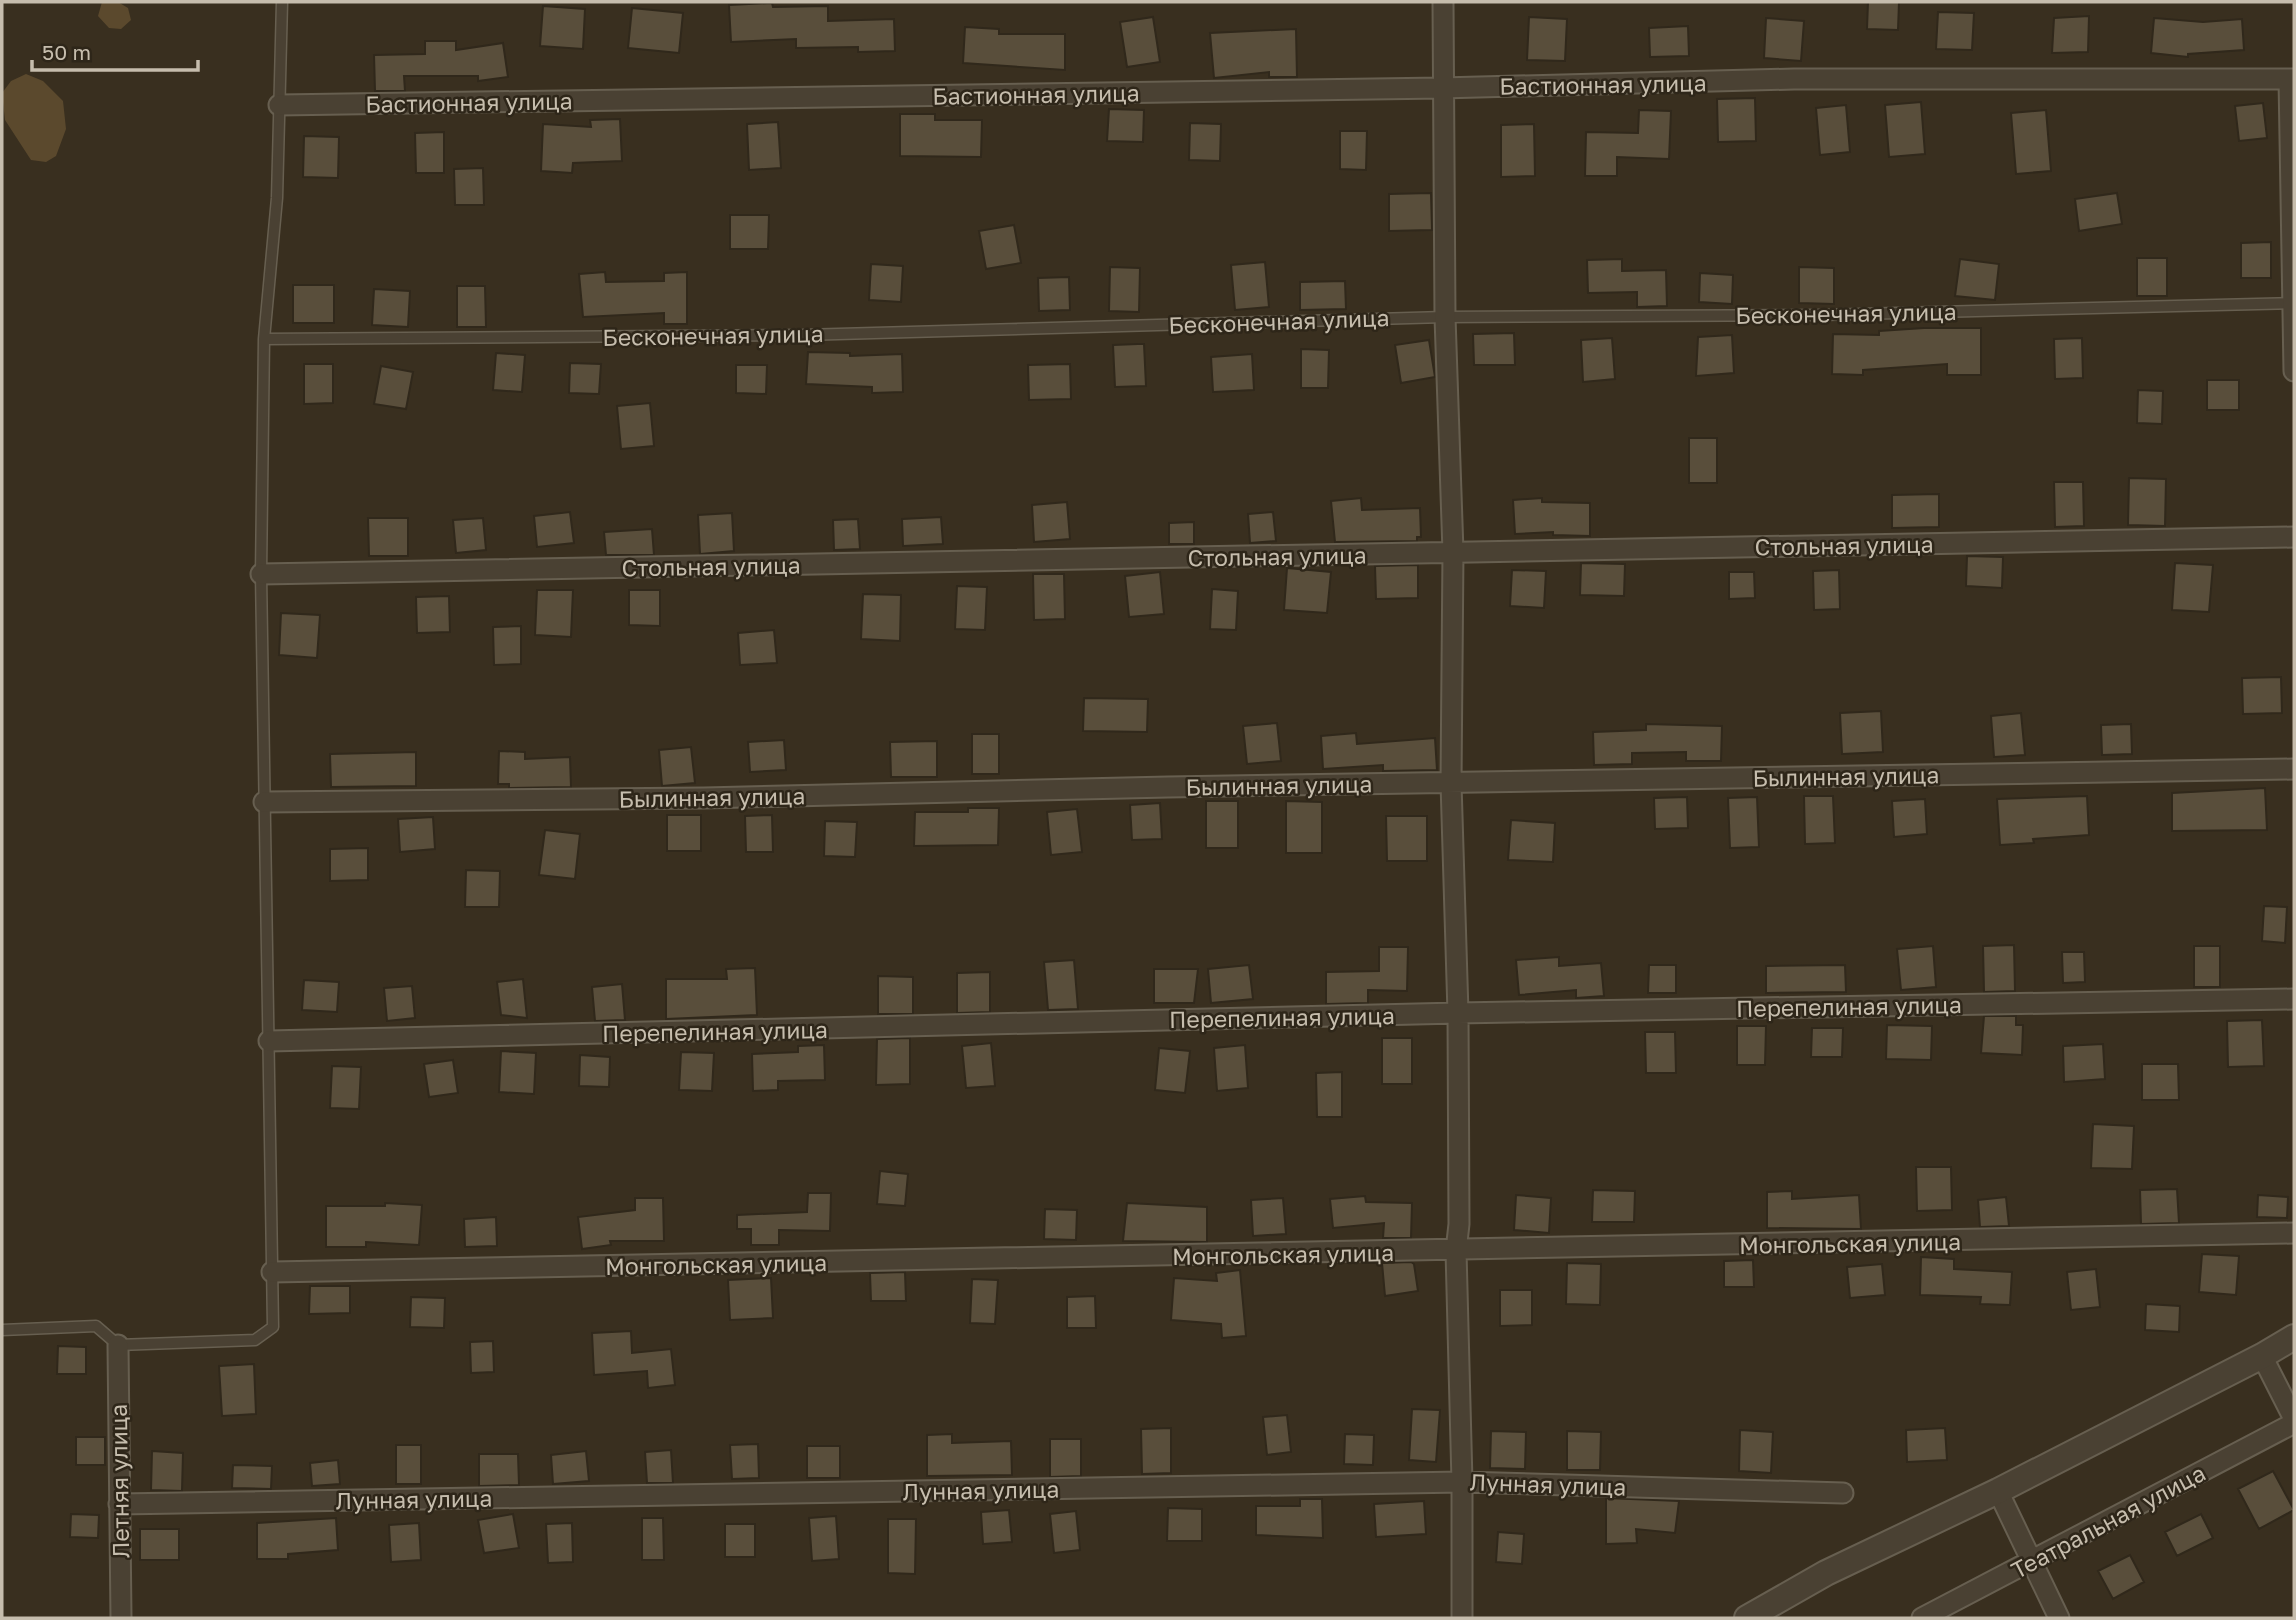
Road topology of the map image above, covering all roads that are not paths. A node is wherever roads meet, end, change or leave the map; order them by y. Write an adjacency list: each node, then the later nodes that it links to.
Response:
1 (282, 2): 5 (lane)
2 (1443, 2): 4 (street)
3 (2292, 79): 4 (street, Бастионная улица); 6 (street)
4 (1441, 88): 5 (street, Бастионная улица); 7 (street)
5 (279, 105): 8 (lane)
6 (2294, 303): 7 (lane, Бесконечная улица); 9 (street)
7 (1445, 317): 8 (lane, Бесконечная улица); 11 (street)
8 (264, 339): 12 (lane)
9 (2294, 370)
10 (2294, 537): 11 (street, Стольная улица)
11 (1453, 552): 12 (street, Стольная улица); 14 (street)
12 (261, 574): 15 (lane)
13 (2294, 769): 14 (street, Былинная улица)
14 (1451, 783): 15 (street, Былинная улица); 17 (street)
15 (264, 802): 18 (lane)
16 (2294, 999): 17 (street, Перепелиная улица)
17 (1458, 1013): 18 (street, Перепелиная улица); 20 (street)
18 (269, 1041): 21 (lane)
19 (2294, 1233): 20 (street, Монгольская улица)
20 (1455, 1251): 21 (street, Монгольская улица); 27 (street)
21 (272, 1272): 24 (lane)
22 (2, 1330): 24 (lane)
23 (2294, 1336): 25 (street)
24 (118, 1345): 30 (street, Летняя улица)
25 (2262, 1356): 26 (street); 28 (street)
26 (2294, 1421): 31 (street, Театральная улица)
27 (1462, 1482): 29 (street, Лунная улица); 30 (street, Лунная улица); 33 (street)
28 (1998, 1492): 31 (street); 34 (street)
29 (1843, 1493)
30 (119, 1504): 32 (street, Летняя улица)
31 (2031, 1562): 35 (street, Театральная улица); 36 (street)
32 (121, 1618)
33 (1462, 1618)
34 (1747, 1618)
35 (1922, 1618)
36 (2059, 1618)

